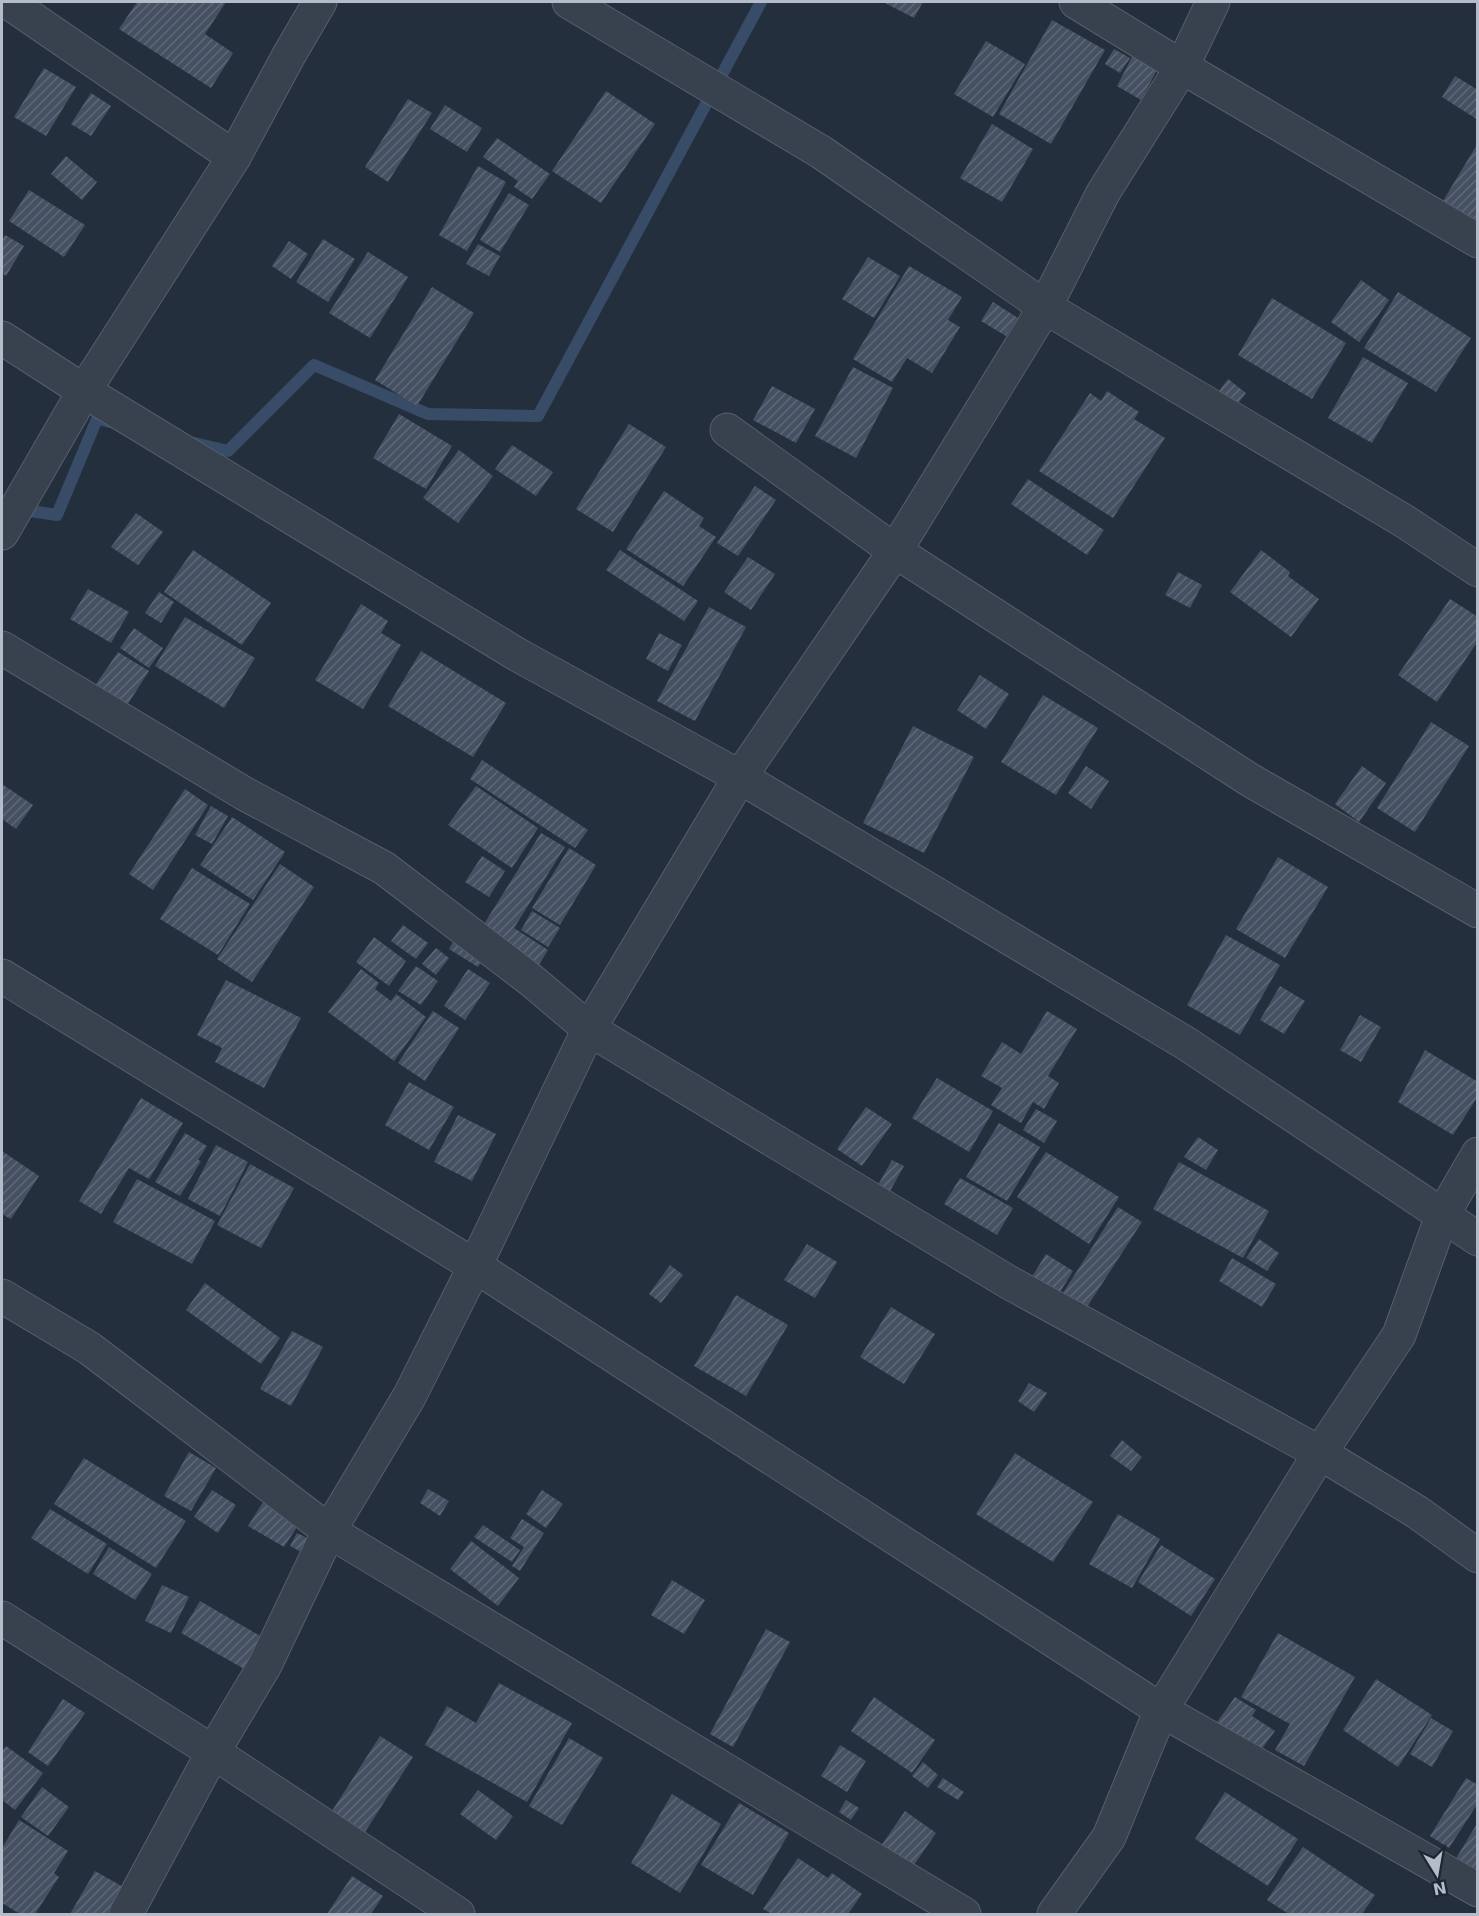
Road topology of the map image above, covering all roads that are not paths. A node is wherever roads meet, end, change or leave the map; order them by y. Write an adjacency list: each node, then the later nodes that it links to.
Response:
1 (8, 2): 7 (street)
2 (321, 2): 7 (street)
3 (569, 2): 9 (street)
4 (1076, 2): 6 (street)
5 (1213, 2): 6 (street)
6 (1182, 67): 8 (street); 9 (street)
7 (234, 157): 11 (street)
8 (1478, 241)
9 (1046, 307): 14 (street); 15 (street)
10 (2, 338): 11 (street)
11 (84, 391): 13 (street); 17 (street)
12 (727, 430): 14 (street)
13 (2, 533)
14 (895, 551): 17 (street); 18 (street)
15 (1478, 570)
16 (2, 648): 20 (street)
17 (740, 777): 20 (street); 22 (street)
18 (1478, 911)
19 (2, 976): 24 (street)
20 (589, 1029): 24 (street); 26 (street)
21 (1478, 1154): 22 (street)
22 (1442, 1216): 23 (street); 26 (street)
23 (1478, 1239)
24 (475, 1266): 27 (street); 30 (street)
25 (2, 1296): 27 (street)
26 (1320, 1453): 28 (street); 30 (street)
27 (329, 1531): 31 (street); 35 (street)
28 (1478, 1556)
29 (2, 1618): 31 (street)
30 (1161, 1710): 32 (street); 36 (street)
31 (213, 1752): 33 (street); 34 (street)
32 (1478, 1890)
33 (126, 1914)
34 (458, 1914)
35 (964, 1914)
36 (1054, 1914)

